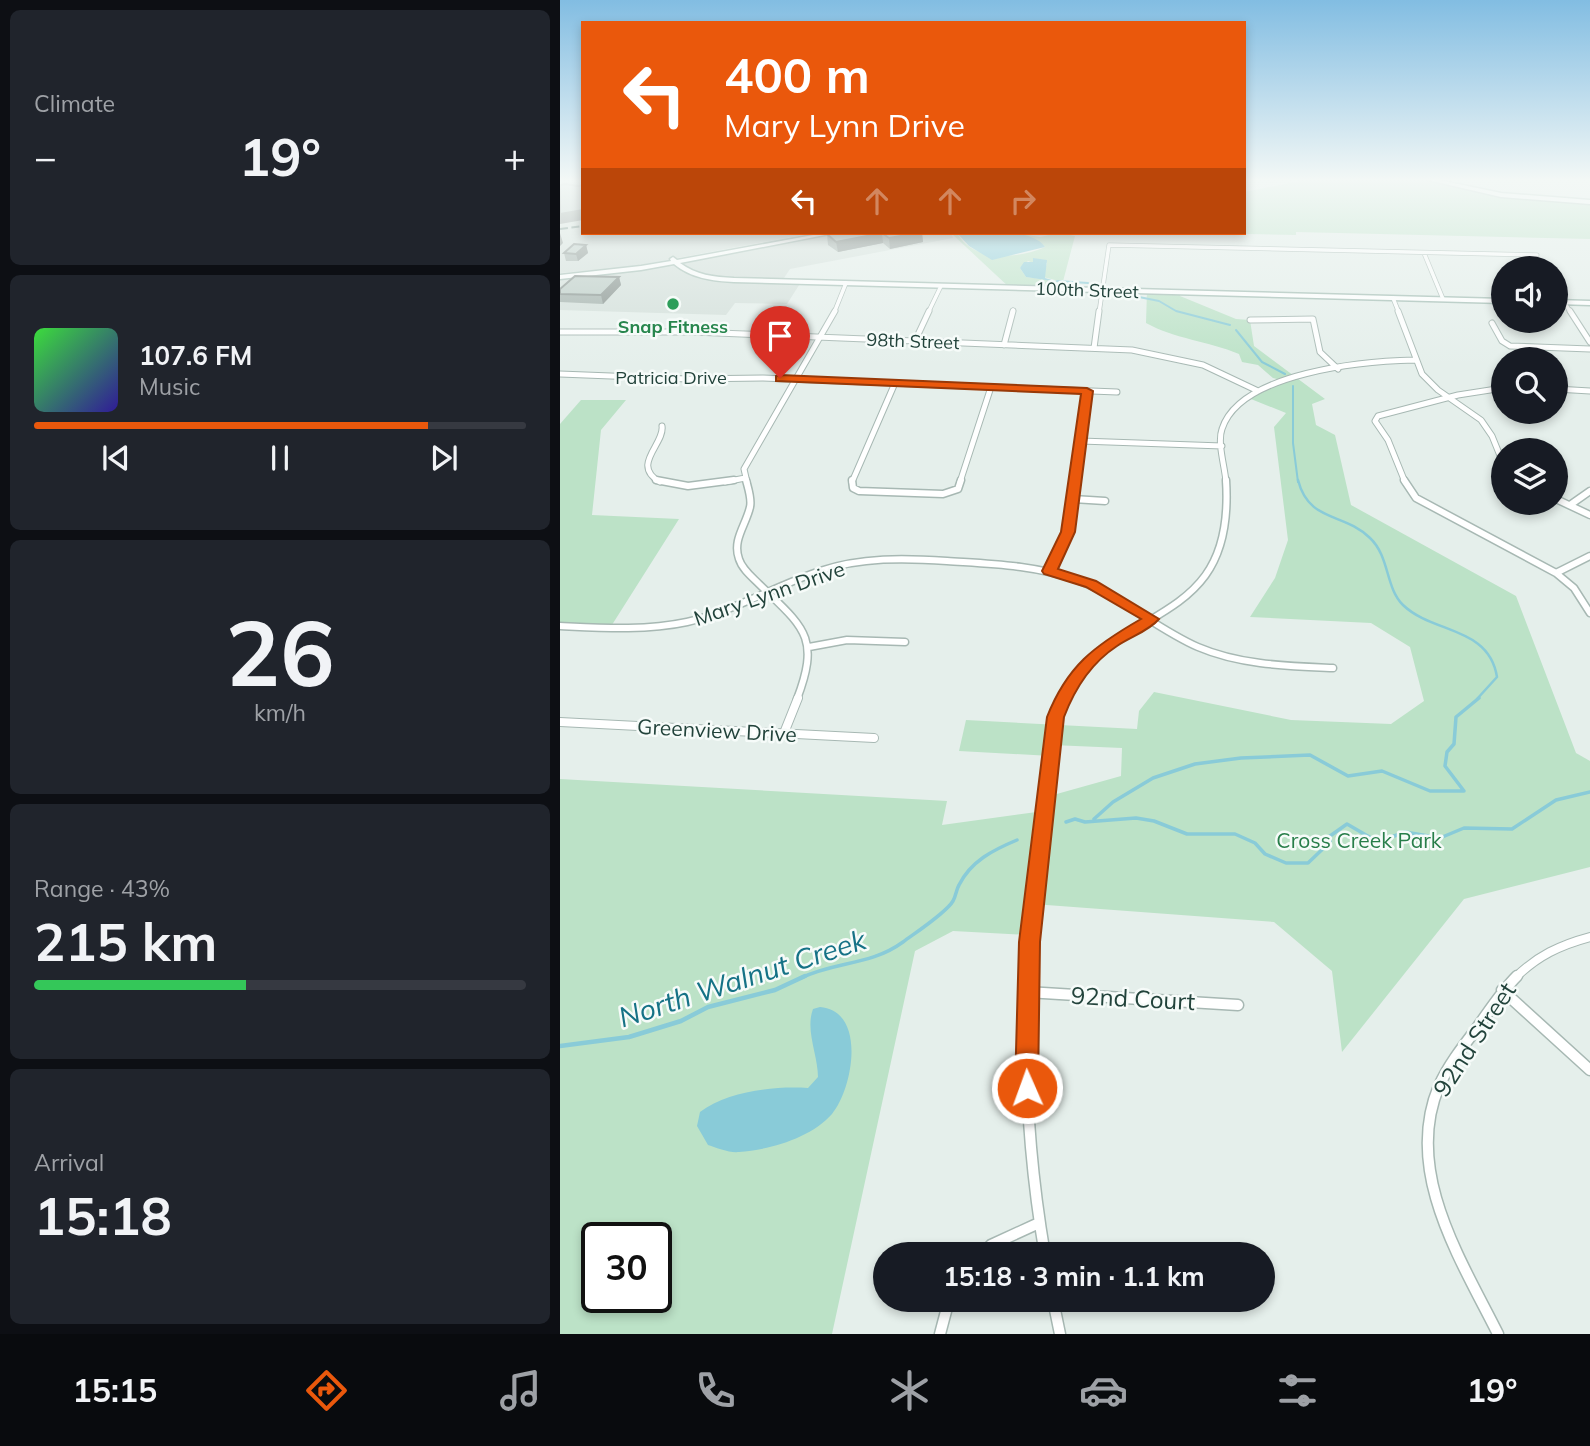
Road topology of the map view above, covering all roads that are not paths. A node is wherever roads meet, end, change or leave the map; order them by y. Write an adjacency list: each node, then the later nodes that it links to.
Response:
1 (765, 242): 5 (street)
2 (778, 242): 5 (street)
3 (1424, 254): 4 (street); 9 (street); 11 (street)
4 (1536, 255)
5 (674, 260): 6 (street); 7 (street, 100th Street)
6 (560, 275)
7 (846, 283): 8 (street, 100th Street); 20 (street)
8 (941, 286): 9 (street, 100th Street); 21 (street)
9 (1102, 290): 10 (street, 100th Street); 24 (street)
10 (1393, 298): 11 (street, 100th Street); 26 (street)
11 (1443, 299): 12 (street, 100th Street)
12 (1491, 301)
13 (1568, 302): 14 (street)
14 (1590, 303)
15 (1568, 308): 22 (street)
16 (1013, 310): 23 (street)
17 (1250, 320): 27 (street)
18 (560, 332): 20 (street, 98th Street)
19 (1498, 333): 25 (street)
20 (820, 338): 21 (street, 98th Street); 29 (street)
21 (915, 341): 23 (street, 98th Street)
22 (1590, 342)
23 (1004, 345): 24 (street, 98th Street)
24 (1094, 348): 35 (street, 98th Street)
25 (1590, 349)
26 (1415, 360): 27 (street); 38 (street)
27 (1338, 369): 35 (street)
28 (560, 374): 29 (street, Patricia Drive)
29 (796, 379): 30 (street, Patricia Drive); 43 (street)
30 (895, 383): 31 (street, Patricia Drive); 31 (street)
31 (991, 387): 34 (street, Patricia Drive)
32 (1491, 390): 38 (street)
33 (1568, 390): 36 (street)
34 (1087, 391): 37 (street, Patricia Drive); 41 (street)
35 (1258, 391): 42 (street)
36 (1590, 391)
37 (1117, 392)
38 (1450, 398): 40 (street); 51 (street)
39 (662, 426): 43 (street)
40 (1492, 438)
41 (1081, 441): 42 (street); 45 (street)
42 (1222, 446): 54 (street)
43 (745, 478): 52 (street)
44 (1590, 491): 47 (street)
45 (1073, 499): 46 (street); 50 (street)
46 (1105, 501)
47 (1570, 505): 48 (street)
48 (1590, 515)
49 (1590, 556): 51 (street)
50 (1049, 571): 52 (street, Mary Lynn Drive); 54 (street, Mary Lynn Drive)
51 (1556, 573): 53 (street)
52 (768, 593): 55 (street, Mary Lynn Drive); 57 (street)
53 (1590, 613)
54 (1152, 619): 58 (street, Mary Lynn Drive); 64 (street)
55 (560, 626)
56 (905, 642): 57 (street)
57 (809, 647): 60 (street)
58 (1334, 668)
59 (560, 722): 60 (street, Greenview Drive)
60 (784, 733): 61 (street, Greenview Drive)
61 (874, 738)
62 (1590, 937): 63 (street, 92nd Street)
63 (1502, 990): 66 (street); 74 (street, 92nd Street)
64 (1027, 992): 65 (street, 92nd Court); 67 (street)
65 (1238, 1005)
66 (1590, 1070)
67 (1040, 1223): 68 (street); 69 (street)
68 (998, 1242)
69 (1043, 1242)
70 (946, 1312): 72 (street)
71 (1055, 1312): 73 (street)
72 (940, 1334)
73 (1059, 1334)
74 (1498, 1334)

